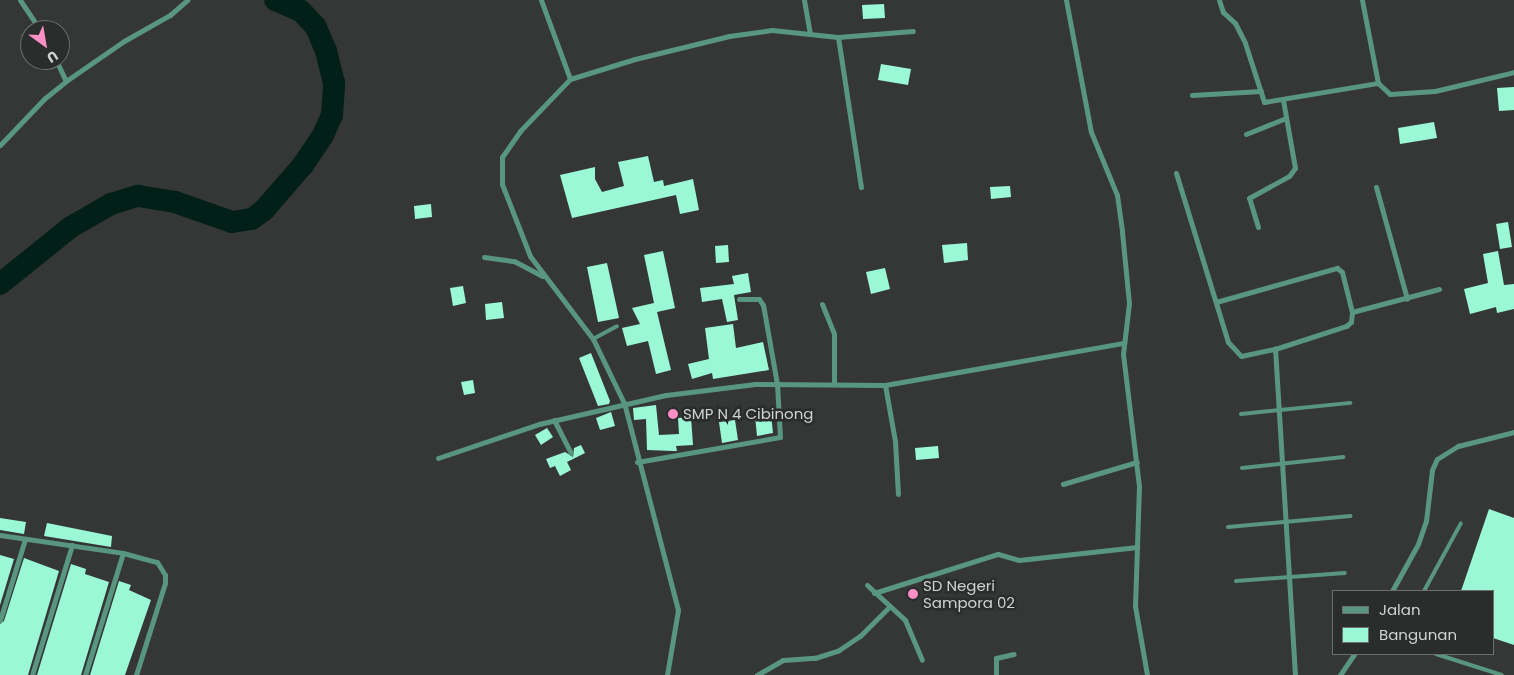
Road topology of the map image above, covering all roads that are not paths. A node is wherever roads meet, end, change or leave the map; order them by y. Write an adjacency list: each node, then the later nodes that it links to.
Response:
1 (20, 0): 8 (street)
2 (187, 0): 15 (street)
3 (541, 0): 14 (street)
4 (804, 0): 10 (street)
5 (1066, 0): 37 (street)
6 (1219, 0): 17 (street)
7 (1362, 0): 16 (street)
8 (33, 20)
9 (913, 31): 11 (street)
10 (810, 33): 11 (street); 14 (street)
11 (838, 37): 24 (street)
12 (61, 70): 15 (street)
13 (1514, 72): 16 (street)
14 (570, 79): 28 (street)
15 (66, 80): 22 (street)
16 (1378, 84): 19 (street)
17 (1261, 91): 18 (street); 19 (street)
18 (1192, 95)
19 (1283, 100): 20 (street)
20 (1286, 118): 21 (street); 26 (street)
21 (1246, 134)
22 (0, 146)
23 (1176, 173): 32 (street)
24 (861, 187)
25 (1376, 187): 30 (street)
26 (1258, 227)
27 (484, 257): 28 (street)
28 (544, 276): 36 (street)
29 (1439, 289): 30 (street)
30 (1407, 298): 34 (street)
31 (740, 299): 39 (street)
32 (1216, 302): 34 (street); 38 (street)
33 (822, 304): 40 (street)
34 (1352, 312): 38 (street)
35 (617, 326): 36 (lane)
36 (593, 339): 42 (street)
37 (1122, 343): 41 (street); 52 (street)
38 (1275, 349): 44 (street)
39 (777, 384): 40 (street); 42 (street); 51 (street)
40 (834, 384): 41 (street)
41 (885, 385): 56 (street)
42 (624, 403): 46 (street); 51 (street)
43 (1350, 403): 44 (lane)
44 (1279, 408): 45 (lane); 53 (street)
45 (1241, 414)
46 (554, 420): 48 (street); 50 (street)
47 (1514, 432): 70 (street)
48 (571, 453)
49 (1343, 457): 53 (lane)
50 (438, 458)
51 (637, 462): 82 (street)
52 (1137, 462): 55 (street); 64 (street)
53 (1283, 463): 54 (lane); 58 (street)
54 (1242, 468)
55 (1063, 484)
56 (898, 494)
57 (1351, 516): 58 (lane)
58 (1288, 521): 60 (lane); 67 (street)
59 (1461, 523): 71 (lane)
60 (1228, 527)
61 (0, 535): 62 (street)
62 (25, 539): 63 (street); 74 (street)
63 (72, 545): 65 (street); 79 (street)
64 (1137, 547): 72 (street); 85 (street)
65 (123, 553): 80 (street); 81 (street)
66 (1345, 573): 67 (lane)
67 (1292, 577): 68 (lane); 86 (street)
68 (1236, 581)
69 (867, 585): 72 (street)
70 (1393, 590)
71 (1425, 590)
72 (874, 593): 73 (street)
73 (889, 607): 78 (street); 83 (street)
74 (0, 620)
75 (1014, 654): 84 (street)
76 (1353, 655): 87 (street)
77 (1439, 655): 88 (lane)
78 (922, 660)
79 (32, 675)
80 (85, 675)
81 (136, 675)
82 (667, 675)
83 (757, 675)
84 (996, 675)
85 (1147, 675)
86 (1295, 675)
87 (1340, 675)
88 (1502, 675)

